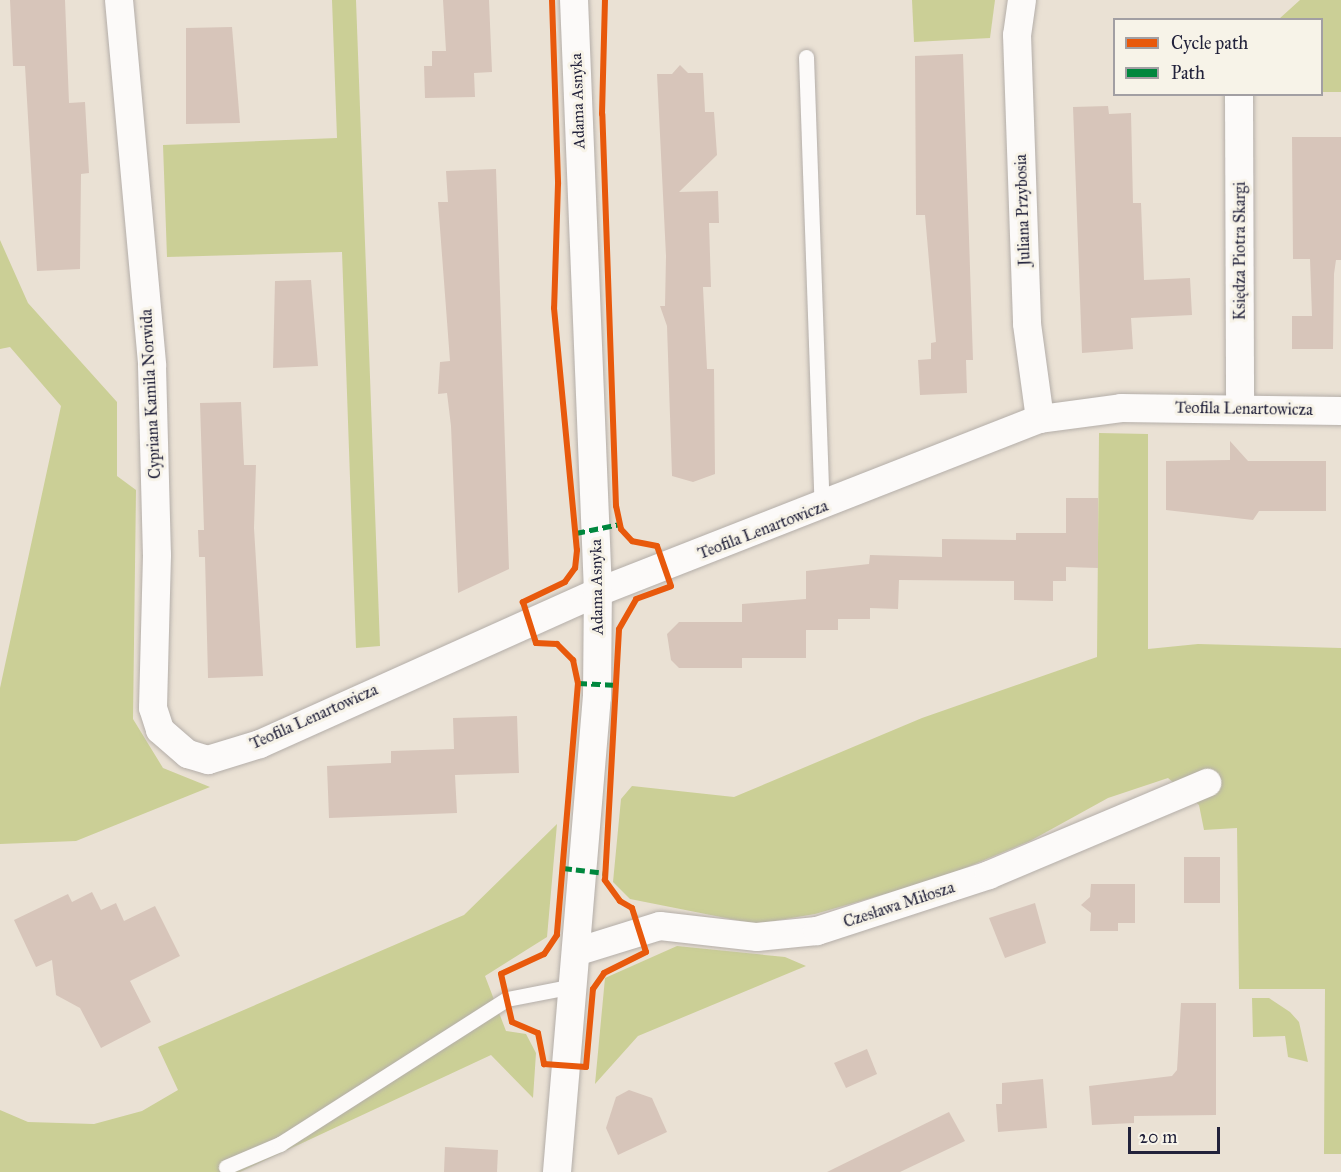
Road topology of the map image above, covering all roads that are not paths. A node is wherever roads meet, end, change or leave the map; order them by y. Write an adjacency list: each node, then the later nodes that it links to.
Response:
1 (120, 0): 11 (street, Cypriana Kamila Norwida)
2 (574, 0): 10 (street, Adama Asnyka)
3 (1022, 0): 8 (street, Juliana Przybosia)
4 (806, 57): 9 (lane)
5 (1239, 96): 6 (street, Księdza Piotra Skargi)
6 (1240, 408): 7 (street, Teofila Lenartowicza); 8 (street, Teofila Lenartowicza)
7 (1341, 411)
8 (1040, 419): 9 (street, Teofila Lenartowicza)
9 (822, 508): 10 (street, Teofila Lenartowicza)
10 (598, 592): 11 (street, Teofila Lenartowicza); 13 (street, Adama Asnyka)
11 (208, 760)
12 (1207, 783): 13 (street, Czesława Miłosza)
13 (576, 952): 14 (street, Adama Asnyka)
14 (573, 987): 15 (lane); 16 (street, Adama Asnyka)
15 (226, 1167)
16 (557, 1172)

